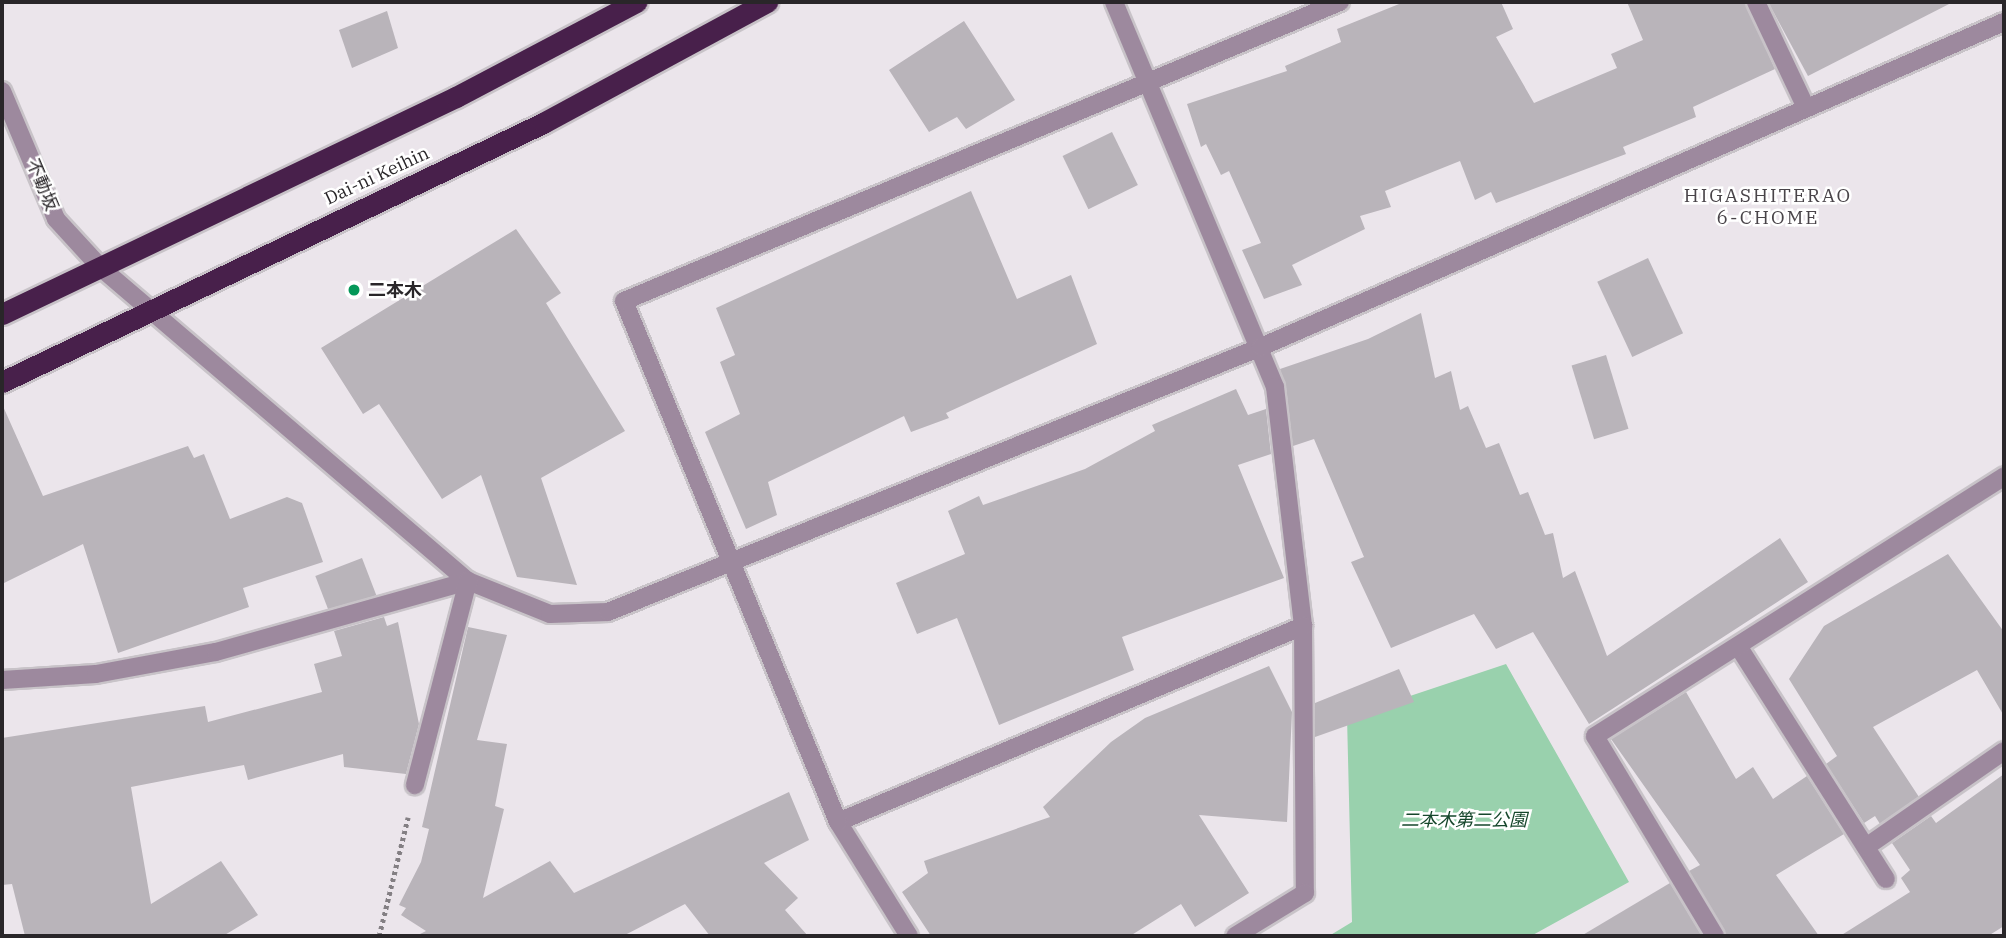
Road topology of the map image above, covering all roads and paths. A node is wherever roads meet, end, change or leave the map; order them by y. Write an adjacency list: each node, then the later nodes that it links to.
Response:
1 (636, 2): 10 (highway, Dai-ni Keihin)
2 (767, 2): 11 (highway, Dai-ni Keihin)
3 (1114, 2): 7 (street)
4 (1340, 2): 7 (street)
5 (1756, 2): 9 (street)
6 (2004, 22): 9 (street, 不動坂)
7 (1149, 85): 13 (street); 16 (street)
8 (2, 91): 10 (street, 不動坂)
9 (1806, 108): 13 (street, 不動坂)
10 (100, 267): 11 (street, 不動坂); 12 (highway, Dai-ni Keihin)
11 (151, 309): 14 (highway, Dai-ni Keihin); 17 (street, 不動坂)
12 (2, 314)
13 (1261, 347): 16 (street, 不動坂); 18 (street)
14 (2, 382)
15 (2004, 476): 19 (street)
16 (732, 562): 17 (street, 不動坂); 23 (street)
17 (468, 581): 20 (street); 22 (street)
18 (1303, 626): 23 (street); 28 (street)
19 (1738, 646): 24 (street); 29 (street)
20 (2, 680)
21 (2004, 751): 24 (street)
22 (415, 785): 26 (path)
23 (838, 822): 27 (street)
24 (1866, 847): 25 (street)
25 (1886, 879)
26 (379, 936)
27 (909, 936)
28 (1236, 936)
29 (1714, 936)

